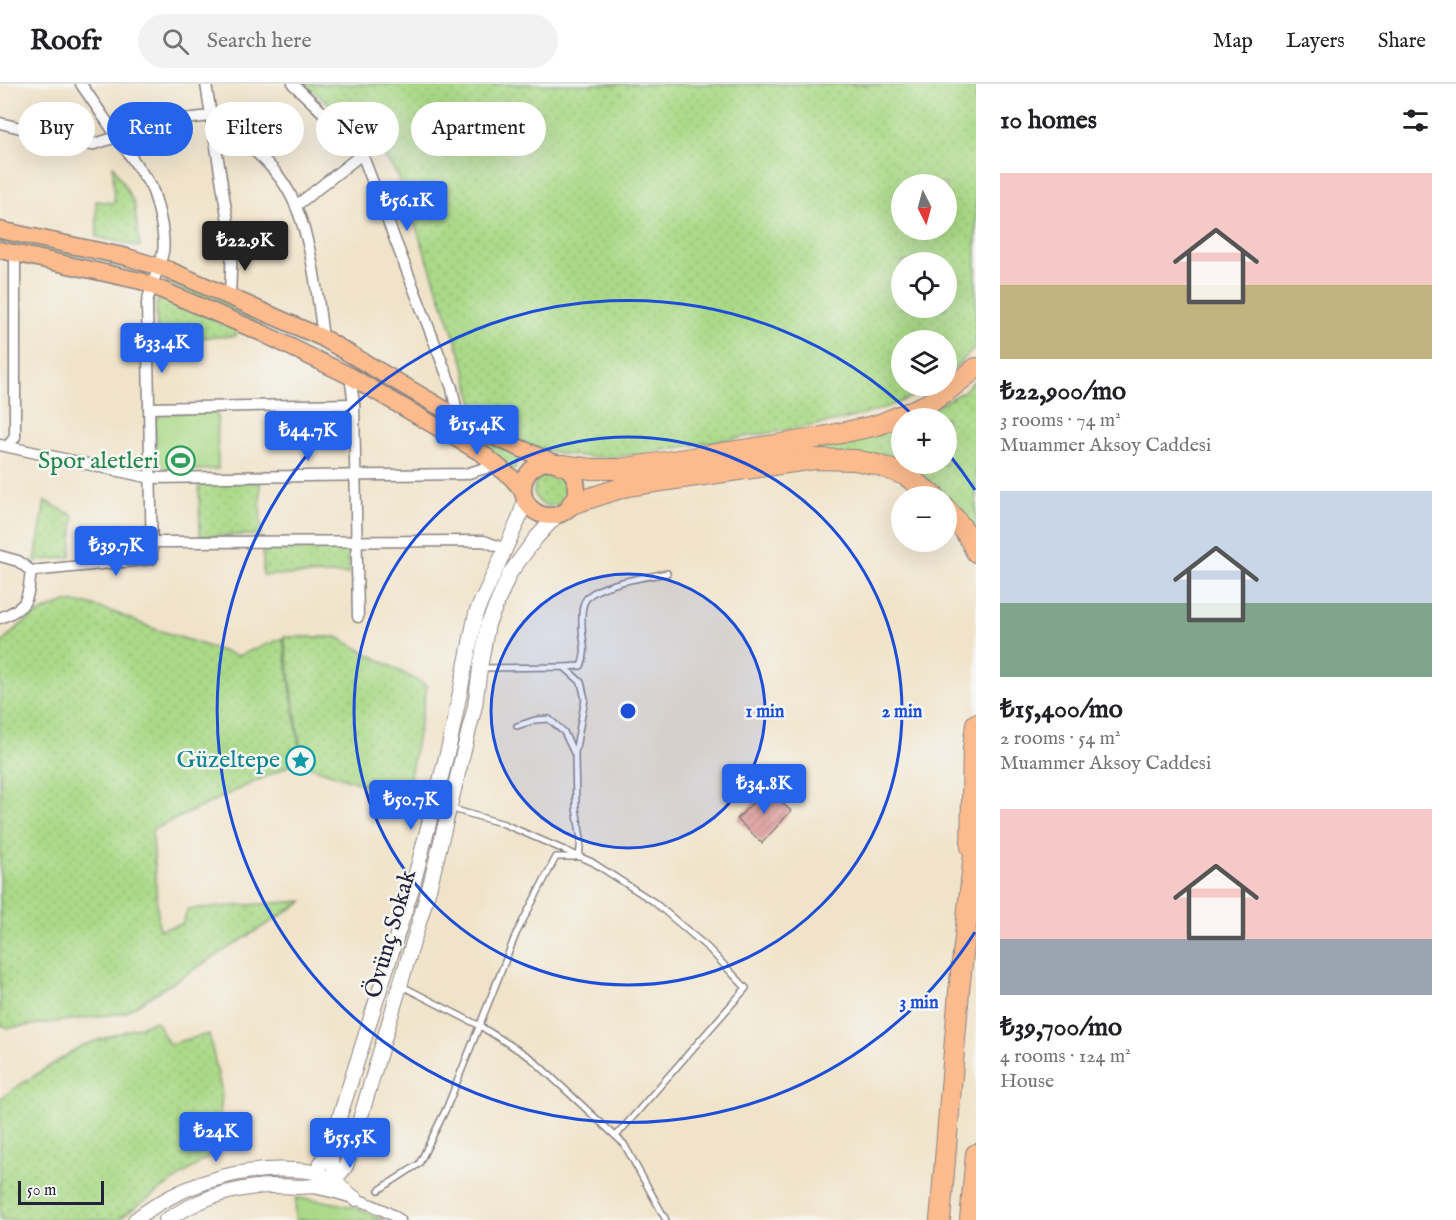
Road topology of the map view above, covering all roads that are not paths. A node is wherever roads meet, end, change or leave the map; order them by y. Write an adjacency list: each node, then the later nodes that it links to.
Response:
1 (81, 84): 6 (street)
2 (206, 84): 4 (street)
3 (293, 84): 5 (street)
4 (209, 102)
5 (316, 106)
6 (107, 122)
7 (0, 123): 8 (street)
8 (107, 140)
9 (130, 156): 17 (street)
10 (217, 156): 19 (street)
11 (258, 156): 14 (street)
12 (358, 156): 14 (street)
13 (363, 156): 25 (street)
14 (297, 205): 20 (street)
15 (0, 230): 17 (main road)
16 (7, 252): 18 (main road); 26 (street)
17 (159, 266): 18 (street); 19 (main road)
18 (151, 284): 22 (main road); 24 (street)
19 (230, 296): 20 (main road)
20 (323, 338): 25 (main road)
21 (976, 368): 27 (highway)
22 (350, 376): 23 (street); 28 (main road)
23 (354, 404): 24 (street); 29 (street)
24 (149, 408): 30 (street)
25 (458, 418): 27 (main road)
26 (4, 445): 30 (street)
27 (558, 464): 32 (main road); 33 (main road)
28 (496, 465): 29 (street); 32 (main road)
29 (355, 476): 30 (street); 35 (street)
30 (151, 478): 36 (street)
31 (920, 486): 33 (highway)
32 (524, 495): 33 (main road); 37 (street, Övünç Sokak)
33 (565, 509): 45 (street, Övünç Sokak)
34 (957, 520): 38 (highway)
35 (357, 541): 36 (street); 37 (street); 42 (street)
36 (152, 542): 40 (street)
37 (505, 549): 56 (street, Övünç Sokak)
38 (976, 552)
39 (0, 556): 40 (street)
40 (32, 571): 43 (street)
41 (667, 573): 44 (lane)
42 (358, 617)
43 (0, 618)
44 (564, 667): 45 (lane); 48 (lane)
45 (480, 668): 49 (street, Övünç Sokak)
46 (976, 724): 52 (highway)
47 (517, 726): 48 (lane)
48 (574, 755): 51 (lane)
49 (449, 808): 51 (lane); 53 (street, Övünç Sokak)
50 (976, 836): 52 (highway)
51 (579, 857): 54 (lane); 55 (lane)
52 (970, 894): 67 (highway)
53 (400, 986): 54 (lane); 59 (street, Övünç Sokak)
54 (480, 1026): 55 (lane); 61 (lane)
55 (616, 1136): 66 (lane)
56 (330, 1147): 58 (street, Övünç Sokak); 62 (street)
57 (976, 1154): 68 (highway)
58 (316, 1172): 59 (street); 63 (street)
59 (331, 1181): 60 (street)
60 (312, 1188): 62 (street); 64 (street)
61 (379, 1190)
62 (356, 1199): 65 (street)
63 (135, 1220)
64 (166, 1220)
65 (400, 1220)
66 (666, 1220)
67 (940, 1220)
68 (970, 1220)

